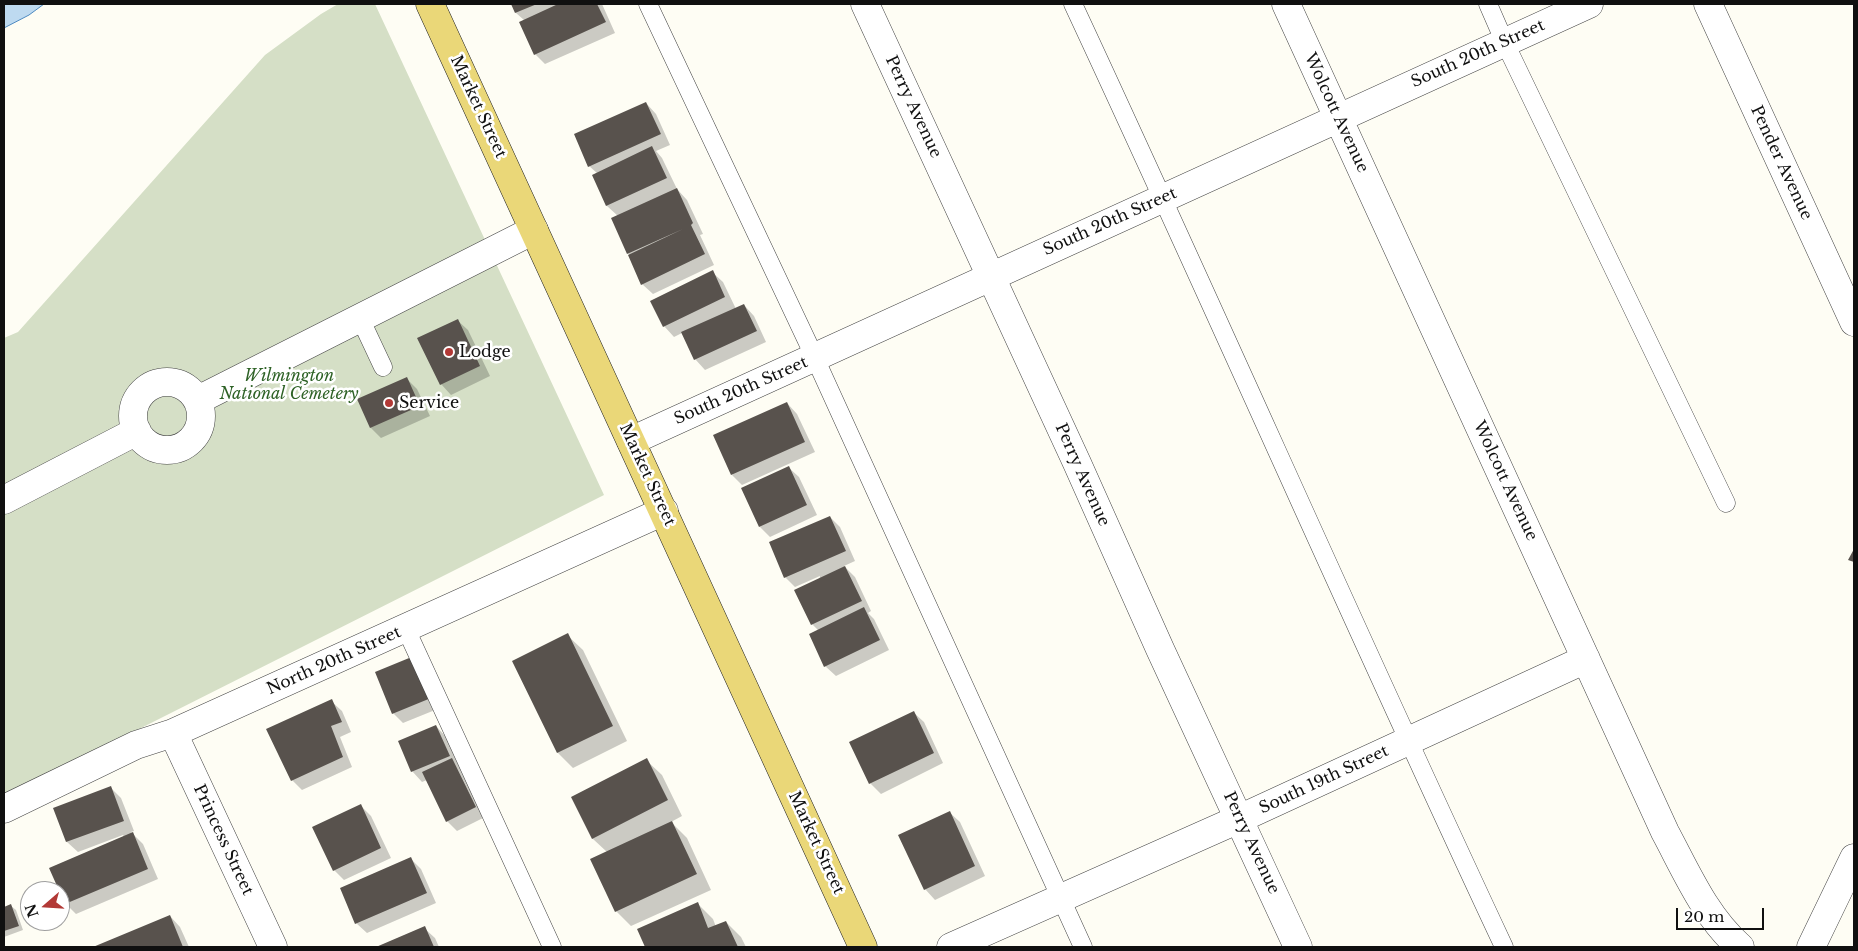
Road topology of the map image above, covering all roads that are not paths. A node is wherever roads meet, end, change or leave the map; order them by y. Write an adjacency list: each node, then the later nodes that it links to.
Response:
1 (430, 4): 12 (main road, Market Street)
2 (648, 4): 16 (lane)
3 (865, 4): 13 (street, Perry Avenue)
4 (1073, 4): 11 (lane)
5 (1286, 4): 10 (street, Wolcott Avenue)
6 (1488, 4): 9 (lane)
7 (1588, 4): 9 (street, South 20th Street)
8 (1708, 4): 15 (street, Pender Avenue)
9 (1505, 43): 10 (street, South 20th Street); 22 (lane)
10 (1338, 117): 11 (street, South 20th Street); 25 (street, Wolcott Avenue)
11 (1163, 198): 13 (street, South 20th Street); 27 (lane)
12 (534, 230): 14 (street); 20 (main road, Market Street)
13 (991, 276): 16 (street, South 20th Street); 29 (street, Perry Avenue)
14 (360, 318): 17 (lane); 18 (street)
15 (1854, 322)
16 (815, 358): 20 (street, South 20th Street); 31 (lane)
17 (383, 367)
18 (198, 400): 19 (street); 19 (street)
19 (137, 431): 21 (street)
20 (631, 441): 23 (main road, Market Street)
21 (4, 500)
22 (1726, 503)
23 (664, 511): 24 (street, North 20th Street); 34 (main road, Market Street)
24 (406, 629): 26 (street, North 20th Street); 33 (lane)
25 (1586, 659): 27 (street, South 19th Street); 39 (street, Wolcott Avenue)
26 (173, 733): 28 (street, North 20th Street); 32 (street, Princess Street)
27 (1407, 741): 29 (street, South 19th Street); 38 (lane)
28 (4, 809)
29 (1240, 819): 31 (street, South 19th Street); 37 (street, Perry Avenue)
30 (1854, 858): 40 (street)
31 (1060, 898): 35 (street, South 19th Street); 36 (lane)
32 (273, 947)
33 (552, 947)
34 (863, 947)
35 (951, 947)
36 (1083, 947)
37 (1298, 947)
38 (1504, 947)
39 (1740, 947)
40 (1811, 947)

